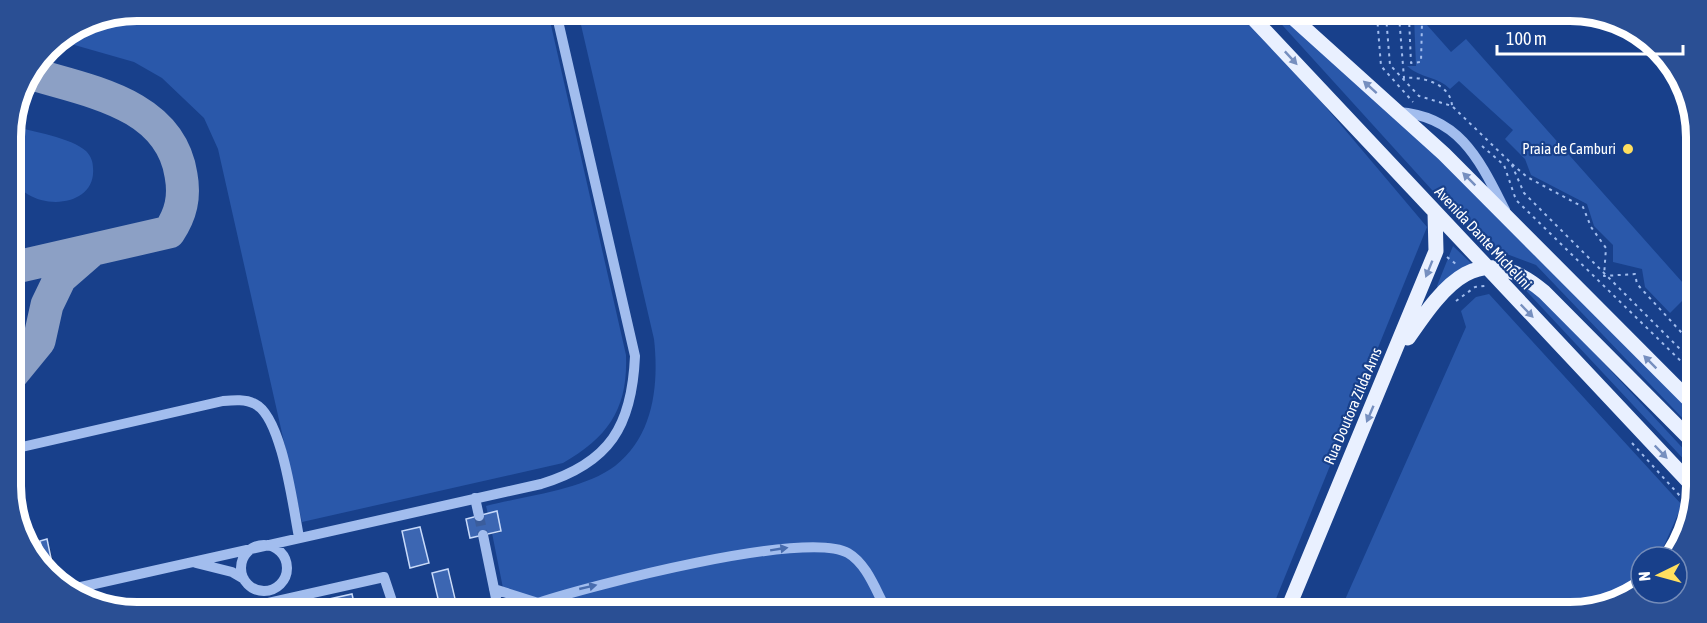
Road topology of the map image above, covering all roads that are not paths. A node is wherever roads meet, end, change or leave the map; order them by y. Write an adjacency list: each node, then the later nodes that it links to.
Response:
1 (558, 21): 13 (lane)
2 (1257, 21): 5 (main road, Avenida Dante Michelini, one-way to 5)
3 (1298, 21): 4 (main road, Avenida Dante Michelini, one-way to 3)
4 (1398, 112): 6 (main road, Avenida Dante Michelini, one-way to 4); 6 (lane)
5 (1435, 212): 7 (main road, Avenida Dante Michelini); 8 (main road, Rua Doutora Zilda Arns, one-way to 8)
6 (1511, 221): 9 (main road, Avenida Dante Michelini, one-way to 6)
7 (1486, 269): 8 (main road); 10 (main road); 12 (main road, Avenida Dante Michelini, one-way to 12)
8 (1392, 360): 28 (main road, Rua Doutora Zilda Arns, one-way to 28)
9 (1686, 397)
10 (1686, 435)
11 (21, 448): 16 (lane)
12 (1686, 479)
13 (475, 498): 14 (lane); 16 (lane)
14 (479, 516)
15 (483, 535): 21 (lane)
16 (299, 537): 17 (lane)
17 (256, 546): 18 (lane); 19 (lane); 19 (lane)
18 (187, 562): 19 (lane); 20 (lane)
19 (244, 579)
20 (81, 587)
21 (494, 589): 24 (lane); 25 (lane)
22 (272, 602): 23 (lane)
23 (392, 602)
24 (497, 602)
25 (529, 602)
26 (545, 602): 27 (lane, one-way to 27)
27 (882, 602)
28 (1291, 602)

